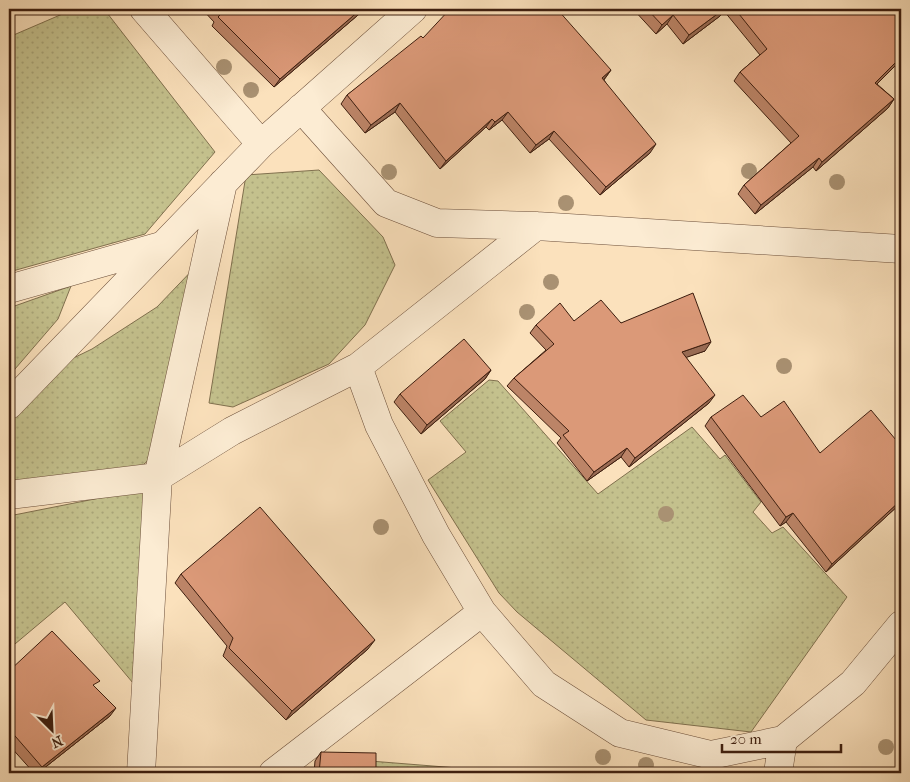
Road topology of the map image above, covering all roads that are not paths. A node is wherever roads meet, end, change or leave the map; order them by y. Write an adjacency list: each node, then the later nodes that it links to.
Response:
1 (144, 9): 4 (street)
2 (413, 9): 3 (street)
3 (301, 108): 4 (street); 6 (street)
4 (261, 144): 5 (street)
5 (223, 183): 7 (street); 12 (street)
6 (536, 226): 8 (street); 10 (street)
7 (162, 246): 9 (street); 11 (street)
8 (901, 249)
9 (9, 289)
10 (358, 367): 12 (street); 14 (street)
11 (9, 405)
12 (158, 477): 13 (street); 17 (street)
13 (9, 495)
14 (482, 612): 16 (street); 18 (street)
15 (901, 625): 16 (street)
16 (784, 740): 19 (street)
17 (141, 773)
18 (273, 773)
19 (778, 773)

